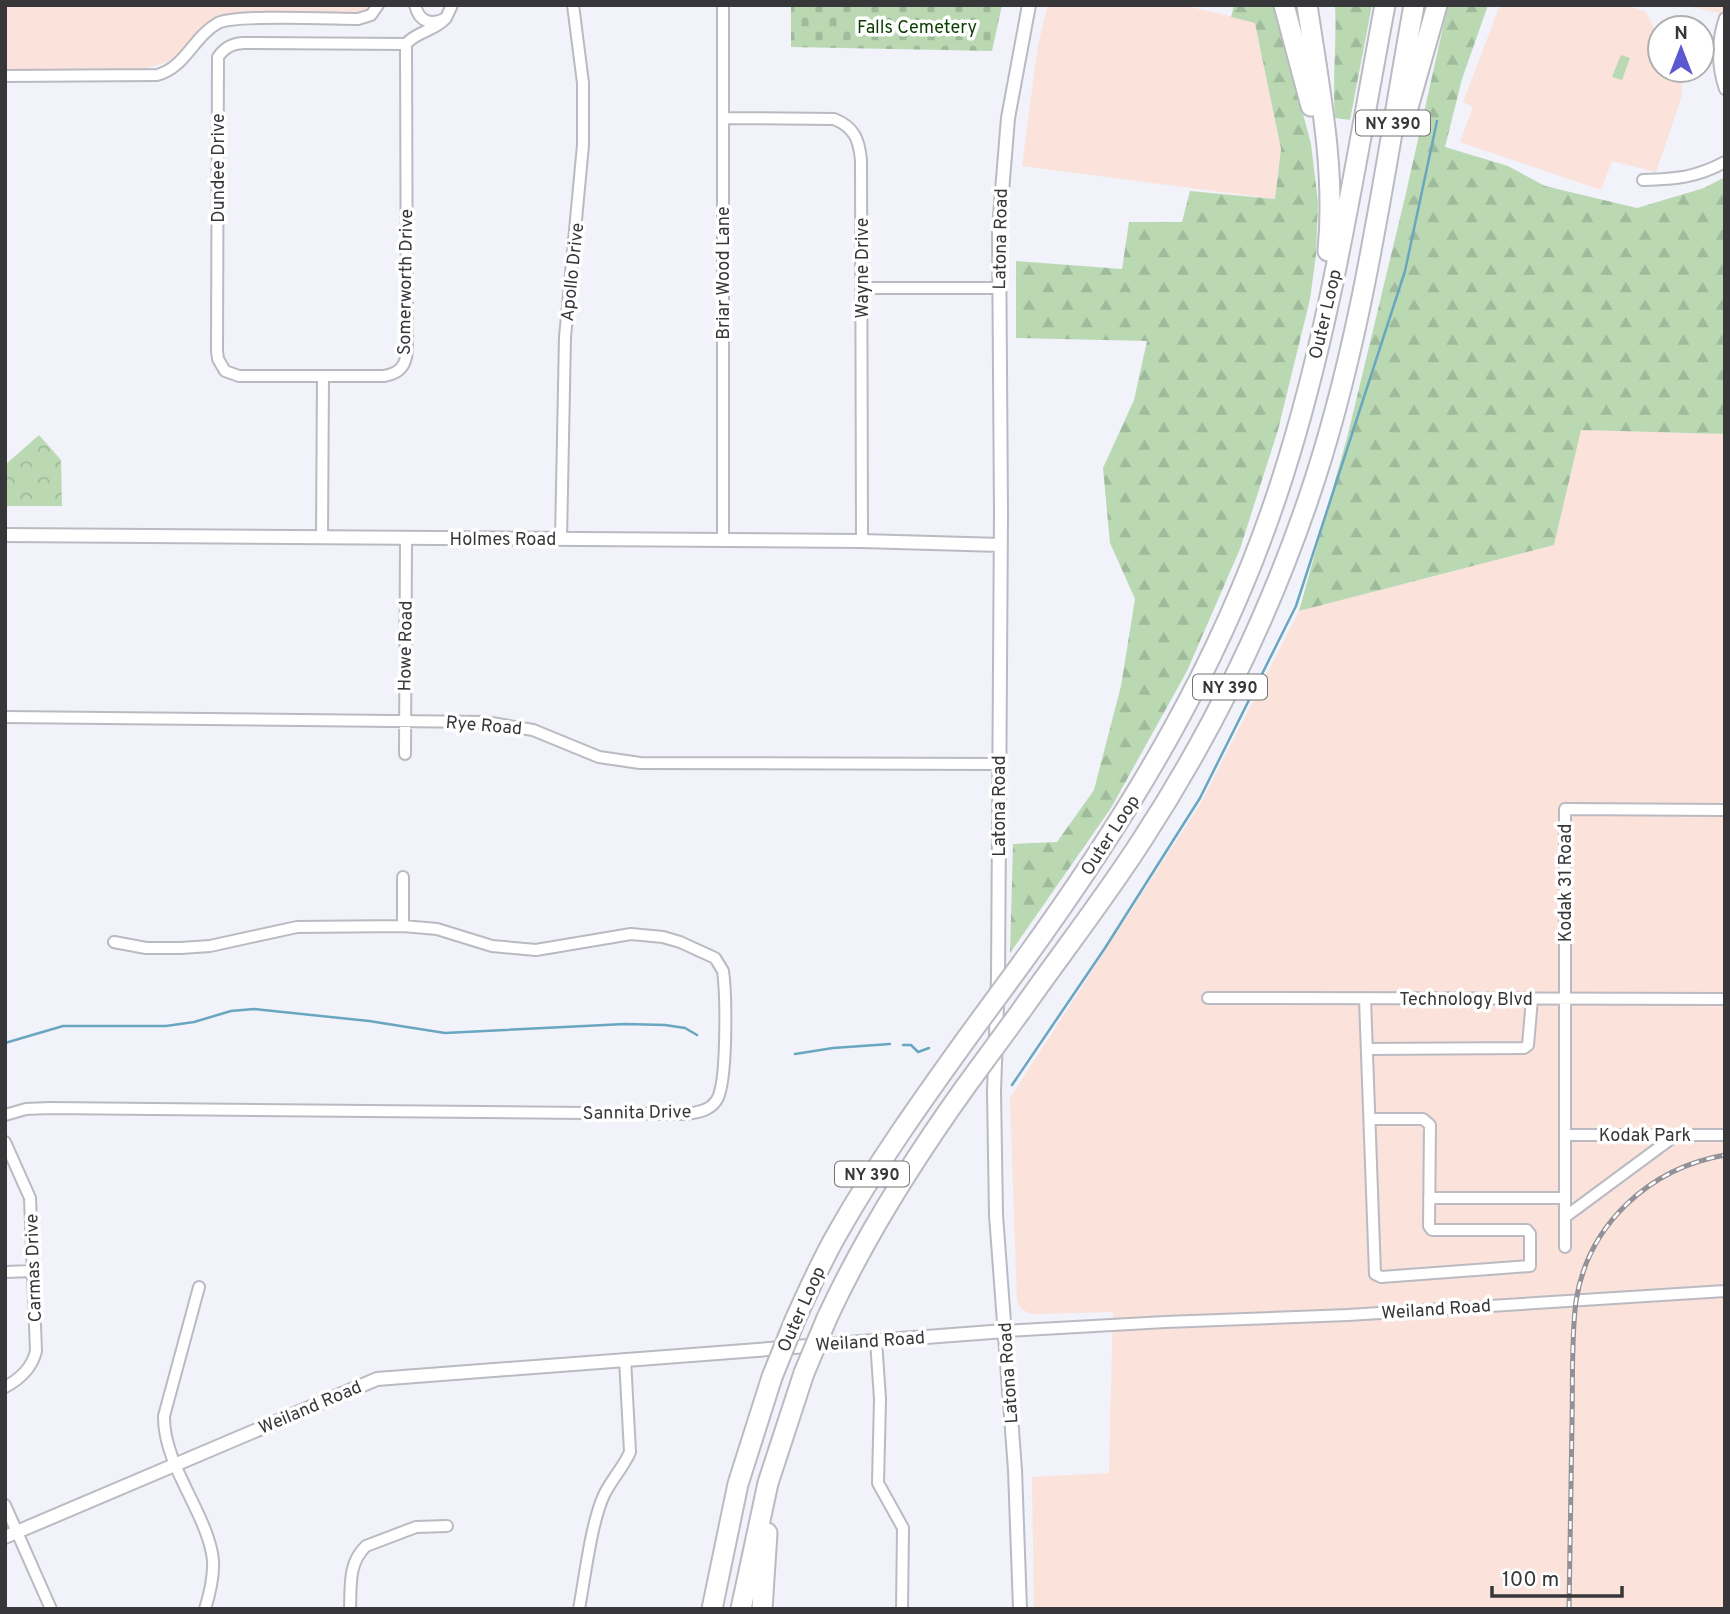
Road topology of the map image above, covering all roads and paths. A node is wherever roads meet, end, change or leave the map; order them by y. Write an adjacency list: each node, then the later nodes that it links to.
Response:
1 (378, 5): 15 (street)
2 (415, 5): 12 (street)
3 (452, 5): 12 (street)
4 (573, 5): 29 (street, Apollo Drive)
5 (723, 5): 17 (street, Briar Wood Lane)
6 (1029, 5): 23 (street, Latona Road)
7 (1284, 5): 20 (highway)
8 (1307, 5): 20 (highway)
9 (1385, 5): 25 (highway, Outer Loop / NY 390)
10 (1414, 5): 21 (highway, Outer Loop / NY 390)
11 (1437, 5): 21 (highway)
12 (446, 18): 14 (street)
13 (1725, 18): 16 (street)
14 (406, 44): 24 (street, Somerworth Drive); 24 (street, Dundee Drive)
15 (5, 76)
16 (1725, 89)
17 (723, 118): 22 (street, Wayne Drive); 30 (street, Briar Wood Lane)
18 (1725, 162): 19 (street)
19 (1643, 180)
20 (1329, 191): 25 (highway)
21 (1372, 241): 65 (highway, Outer Loop / NY 390, bridge)
22 (862, 288): 23 (street); 31 (street, Wayne Drive)
23 (999, 288): 32 (street, Latona Road)
24 (323, 376): 27 (street)
25 (1301, 414): 74 (highway, Outer Loop / NY 390, bridge)
26 (5, 535): 27 (street, Holmes Road)
27 (323, 537): 28 (street, Holmes Road)
28 (406, 539): 29 (street, Holmes Road); 34 (street, Howe Road)
29 (561, 540): 30 (street, Holmes Road)
30 (723, 540): 31 (street, Holmes Road)
31 (862, 541): 32 (street, Holmes Road)
32 (1001, 544): 36 (street, Latona Road)
33 (5, 717): 34 (street, Rye Road)
34 (404, 721): 35 (street, Howe Road); 36 (street, Rye Road)
35 (405, 754)
36 (999, 764): 61 (street, Latona Road)
37 (1725, 810): 44 (street, Kodak 31 Road)
38 (403, 877): 39 (street)
39 (403, 926): 40 (street, Sannita Drive); 47 (street, Sannita Drive)
40 (114, 942)
41 (1208, 998): 42 (street, Technology Blvd)
42 (1365, 999): 43 (street, Technology Blvd); 46 (street)
43 (1532, 999): 44 (street, Technology Blvd); 46 (street)
44 (1566, 999): 45 (street, Technology Blvd); 49 (street, Kodak 31 Road)
45 (1725, 999)
46 (1367, 1049): 48 (street)
47 (5, 1115)
48 (1370, 1119): 53 (street); 53 (street)
49 (1565, 1135): 50 (street, Kodak Park); 54 (street, Kodak 31 Road)
50 (1675, 1135): 51 (street, Kodak Park); 55 (street)
51 (1725, 1135)
52 (5, 1142): 57 (street, Carmas Drive)
53 (1429, 1198): 54 (street)
54 (1565, 1198): 55 (street, Kodak 31 Road)
55 (1565, 1217): 56 (street, Kodak 31 Road)
56 (1565, 1247)
57 (33, 1271): 58 (street); 64 (street, Carmas Drive)
58 (5, 1272)
59 (199, 1287): 66 (street)
60 (1725, 1291): 61 (street, Weiland Road)
61 (1005, 1331): 62 (street, Weiland Road); 78 (street, Latona Road)
62 (876, 1340): 63 (street, Weiland Road); 77 (street)
63 (625, 1359): 66 (street, Weiland Road); 73 (street)
64 (5, 1387)
65 (777, 1453): 75 (highway, Outer Loop / NY 390); 76 (highway)
66 (175, 1464): 69 (street, Weiland Road); 71 (street)
67 (5, 1505): 69 (street)
68 (447, 1526): 72 (street)
69 (11, 1534): 70 (street)
70 (51, 1609)
71 (205, 1609)
72 (350, 1609)
73 (579, 1609)
74 (712, 1609)
75 (741, 1609)
76 (762, 1609)
77 (902, 1609)
78 (1020, 1609)

